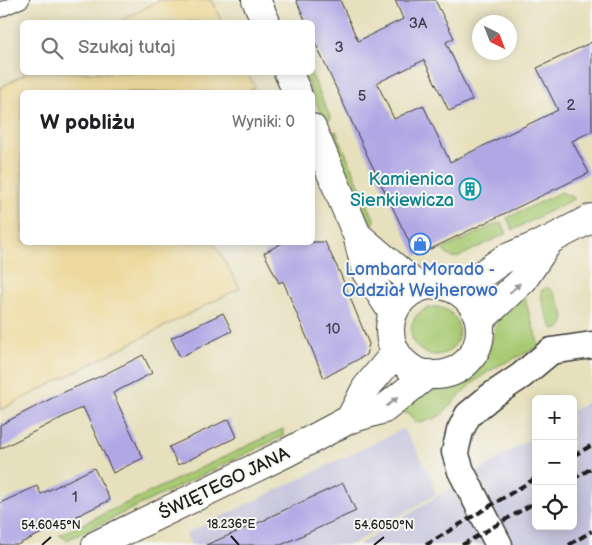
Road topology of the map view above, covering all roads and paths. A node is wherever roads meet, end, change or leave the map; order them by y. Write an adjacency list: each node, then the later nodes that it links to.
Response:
1 (22, 0): 3 (lane)
2 (256, 0): 4 (street)
3 (0, 10)
4 (265, 20)
5 (289, 75): 6 (street)
6 (296, 90)
7 (315, 135): 9 (street)
8 (592, 218): 10 (street)
9 (357, 235): 11 (street); 13 (street)
10 (550, 240): 12 (street); 14 (street, one-way to 10)
11 (418, 288): 12 (street); 13 (street)
12 (458, 291): 14 (street)
13 (393, 313): 16 (street)
14 (479, 321): 17 (street)
15 (592, 346): 20 (street)
16 (396, 352): 17 (street); 18 (street)
17 (428, 374): 18 (street, ŚWIĘTEGO JANA, one-way to 17)
18 (350, 419): 19 (street, ŚWIĘTEGO JANA)
19 (96, 545)
20 (499, 545)

